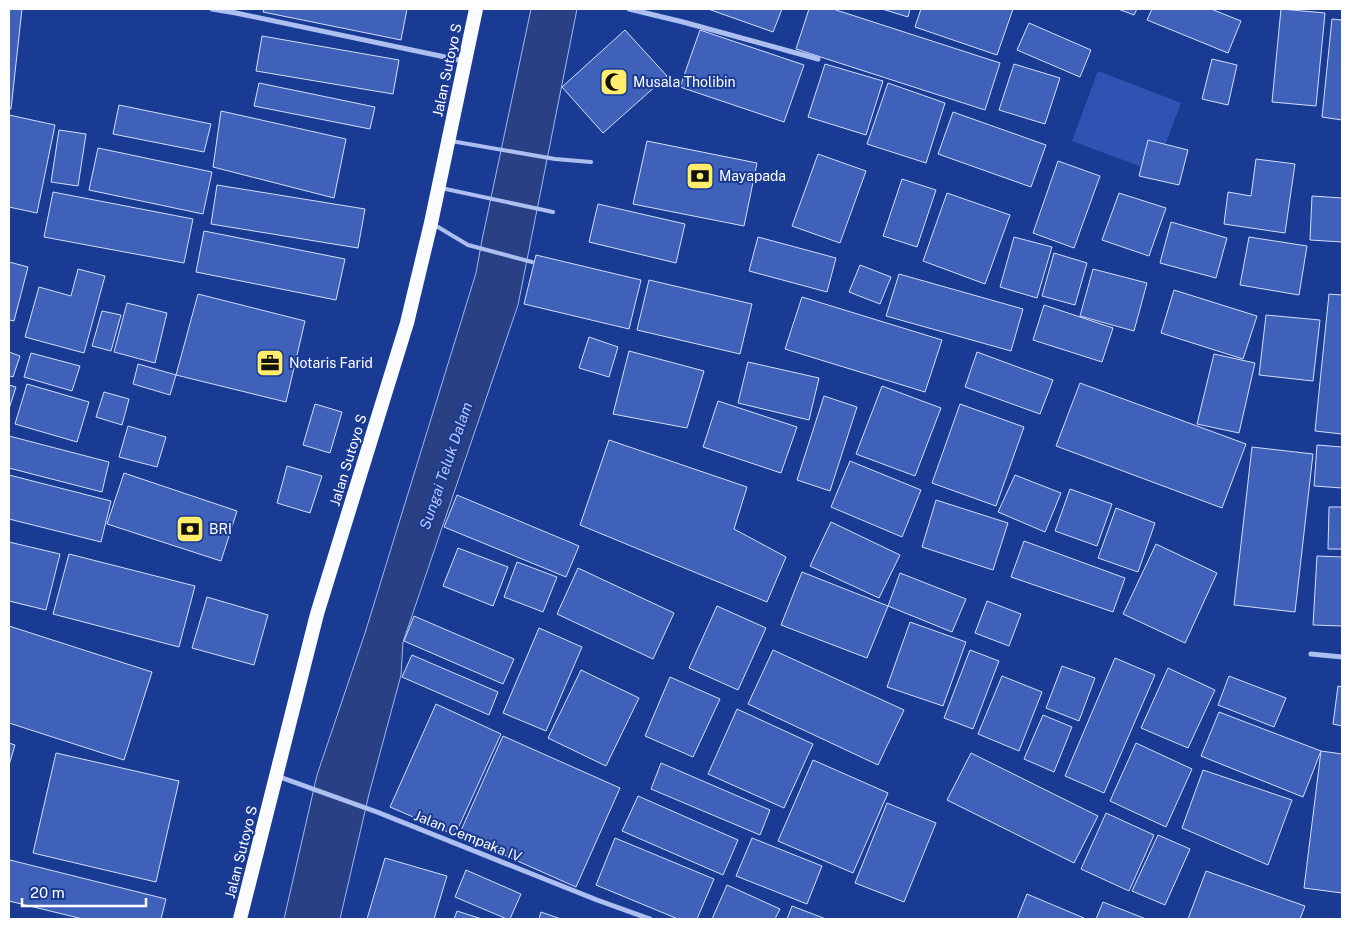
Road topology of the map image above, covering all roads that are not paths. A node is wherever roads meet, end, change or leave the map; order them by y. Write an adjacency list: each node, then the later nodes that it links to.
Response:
1 (212, 9): 5 (street)
2 (476, 9): 5 (highway, Jalan Sutoyo S)
3 (629, 9): 4 (street)
4 (818, 59)
5 (465, 62): 6 (highway, Jalan Sutoyo S)
6 (448, 141): 7 (lane); 8 (highway, Jalan Sutoyo S)
7 (591, 162)
8 (439, 188): 9 (lane); 10 (highway, Jalan Sutoyo S)
9 (552, 212)
10 (431, 223): 11 (lane); 14 (highway, Jalan Sutoyo S)
11 (532, 262)
12 (1311, 654): 13 (street)
13 (1342, 657)
14 (276, 776): 15 (highway, Jalan Sutoyo S); 16 (street, Jalan Cempaka IV)
15 (240, 919)
16 (650, 919)

